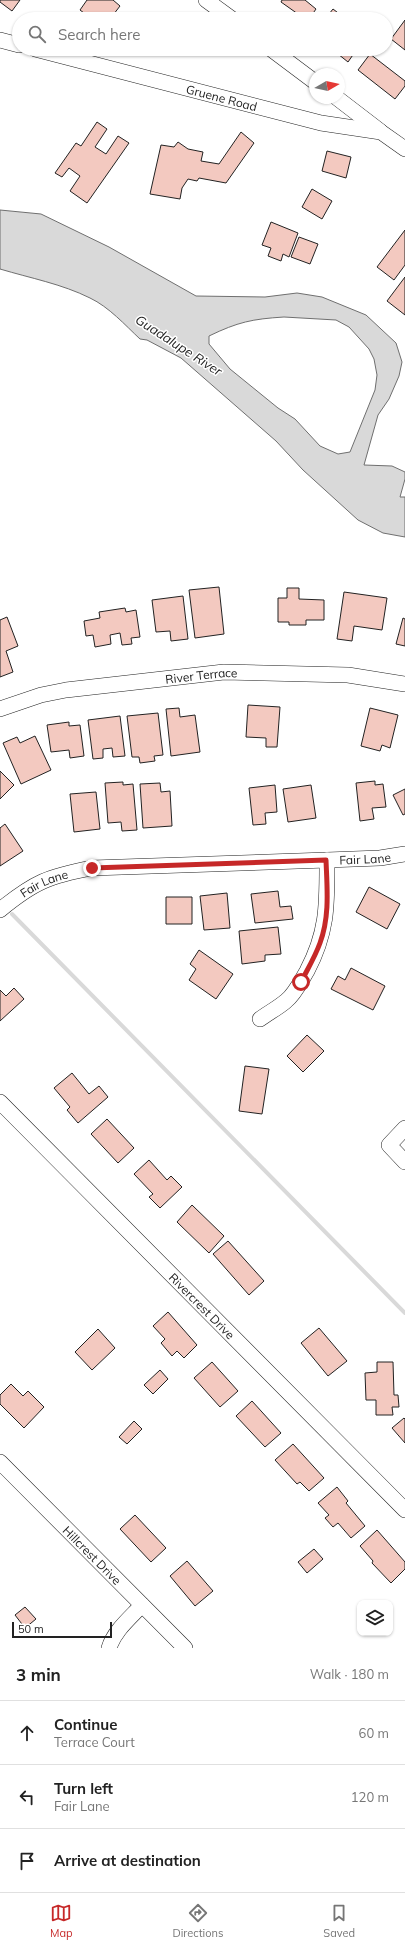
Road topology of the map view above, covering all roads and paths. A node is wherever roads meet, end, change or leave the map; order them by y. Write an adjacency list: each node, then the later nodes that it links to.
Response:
1 (206, 0): 2 (street)
2 (222, 12)
3 (0, 40): 4 (street)
4 (12, 43)
5 (62, 56): 9 (street, Gruene Road)
6 (280, 56): 7 (street)
7 (309, 78)
8 (344, 104): 9 (street)
9 (381, 132): 10 (street, Gruene Road)
10 (405, 148)
11 (405, 684): 12 (street, River Terrace)
12 (0, 709)
13 (405, 854): 14 (street, Fair Lane)
14 (326, 860): 15 (street, Fair Lane); 16 (street)
15 (0, 910)
16 (260, 1019)
17 (0, 1102): 21 (street, Rivercrest Drive)
18 (405, 1128): 19 (street)
19 (405, 1162)
20 (0, 1462): 22 (street, Hillcrest Drive)
21 (405, 1510)
22 (142, 1605): 23 (street); 24 (street, Hillcrest Drive)
23 (109, 1648)
24 (185, 1648)

